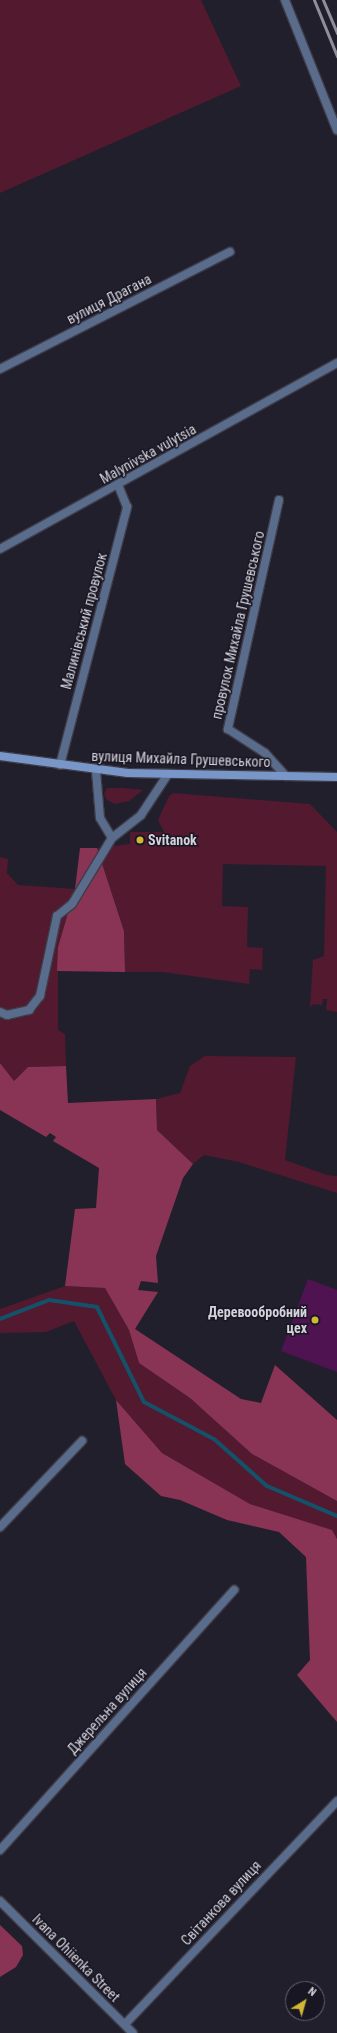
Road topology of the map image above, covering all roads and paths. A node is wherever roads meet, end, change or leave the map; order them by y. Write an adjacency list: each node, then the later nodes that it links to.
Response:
1 (285, 0): 2 (street)
2 (337, 130)
3 (230, 252): 5 (street, вулиця Драгана)
4 (337, 363): 6 (street, Malynivska vulytsia)
5 (0, 369)
6 (118, 485): 8 (street, Malynivska vulytsia); 10 (street, Малинівський провулок)
7 (279, 500): 13 (street, провулок Михайла Грушевського)
8 (0, 549)
9 (0, 756): 10 (street, вулиця Михайла Грушевського)
10 (60, 765): 11 (street, вулиця Михайла Грушевського)
11 (96, 771): 12 (street, вулиця Михайла Грушевського); 15 (street)
12 (168, 774): 13 (street, вулиця Михайла Грушевського); 15 (street)
13 (286, 776): 14 (street, вулиця Михайла Грушевського)
14 (337, 777)
15 (112, 838): 16 (street)
16 (0, 1012)
17 (82, 1441): 18 (street)
18 (0, 1528)
19 (234, 1590): 21 (street, Джерельна вулиця)
20 (337, 1801): 23 (street, Світанкова вулиця)
21 (0, 1850)
22 (0, 1901): 23 (street, Ivana Ohiienka Street)
23 (124, 2024): 24 (street, Ivana Ohiienka Street)
24 (133, 2033)

